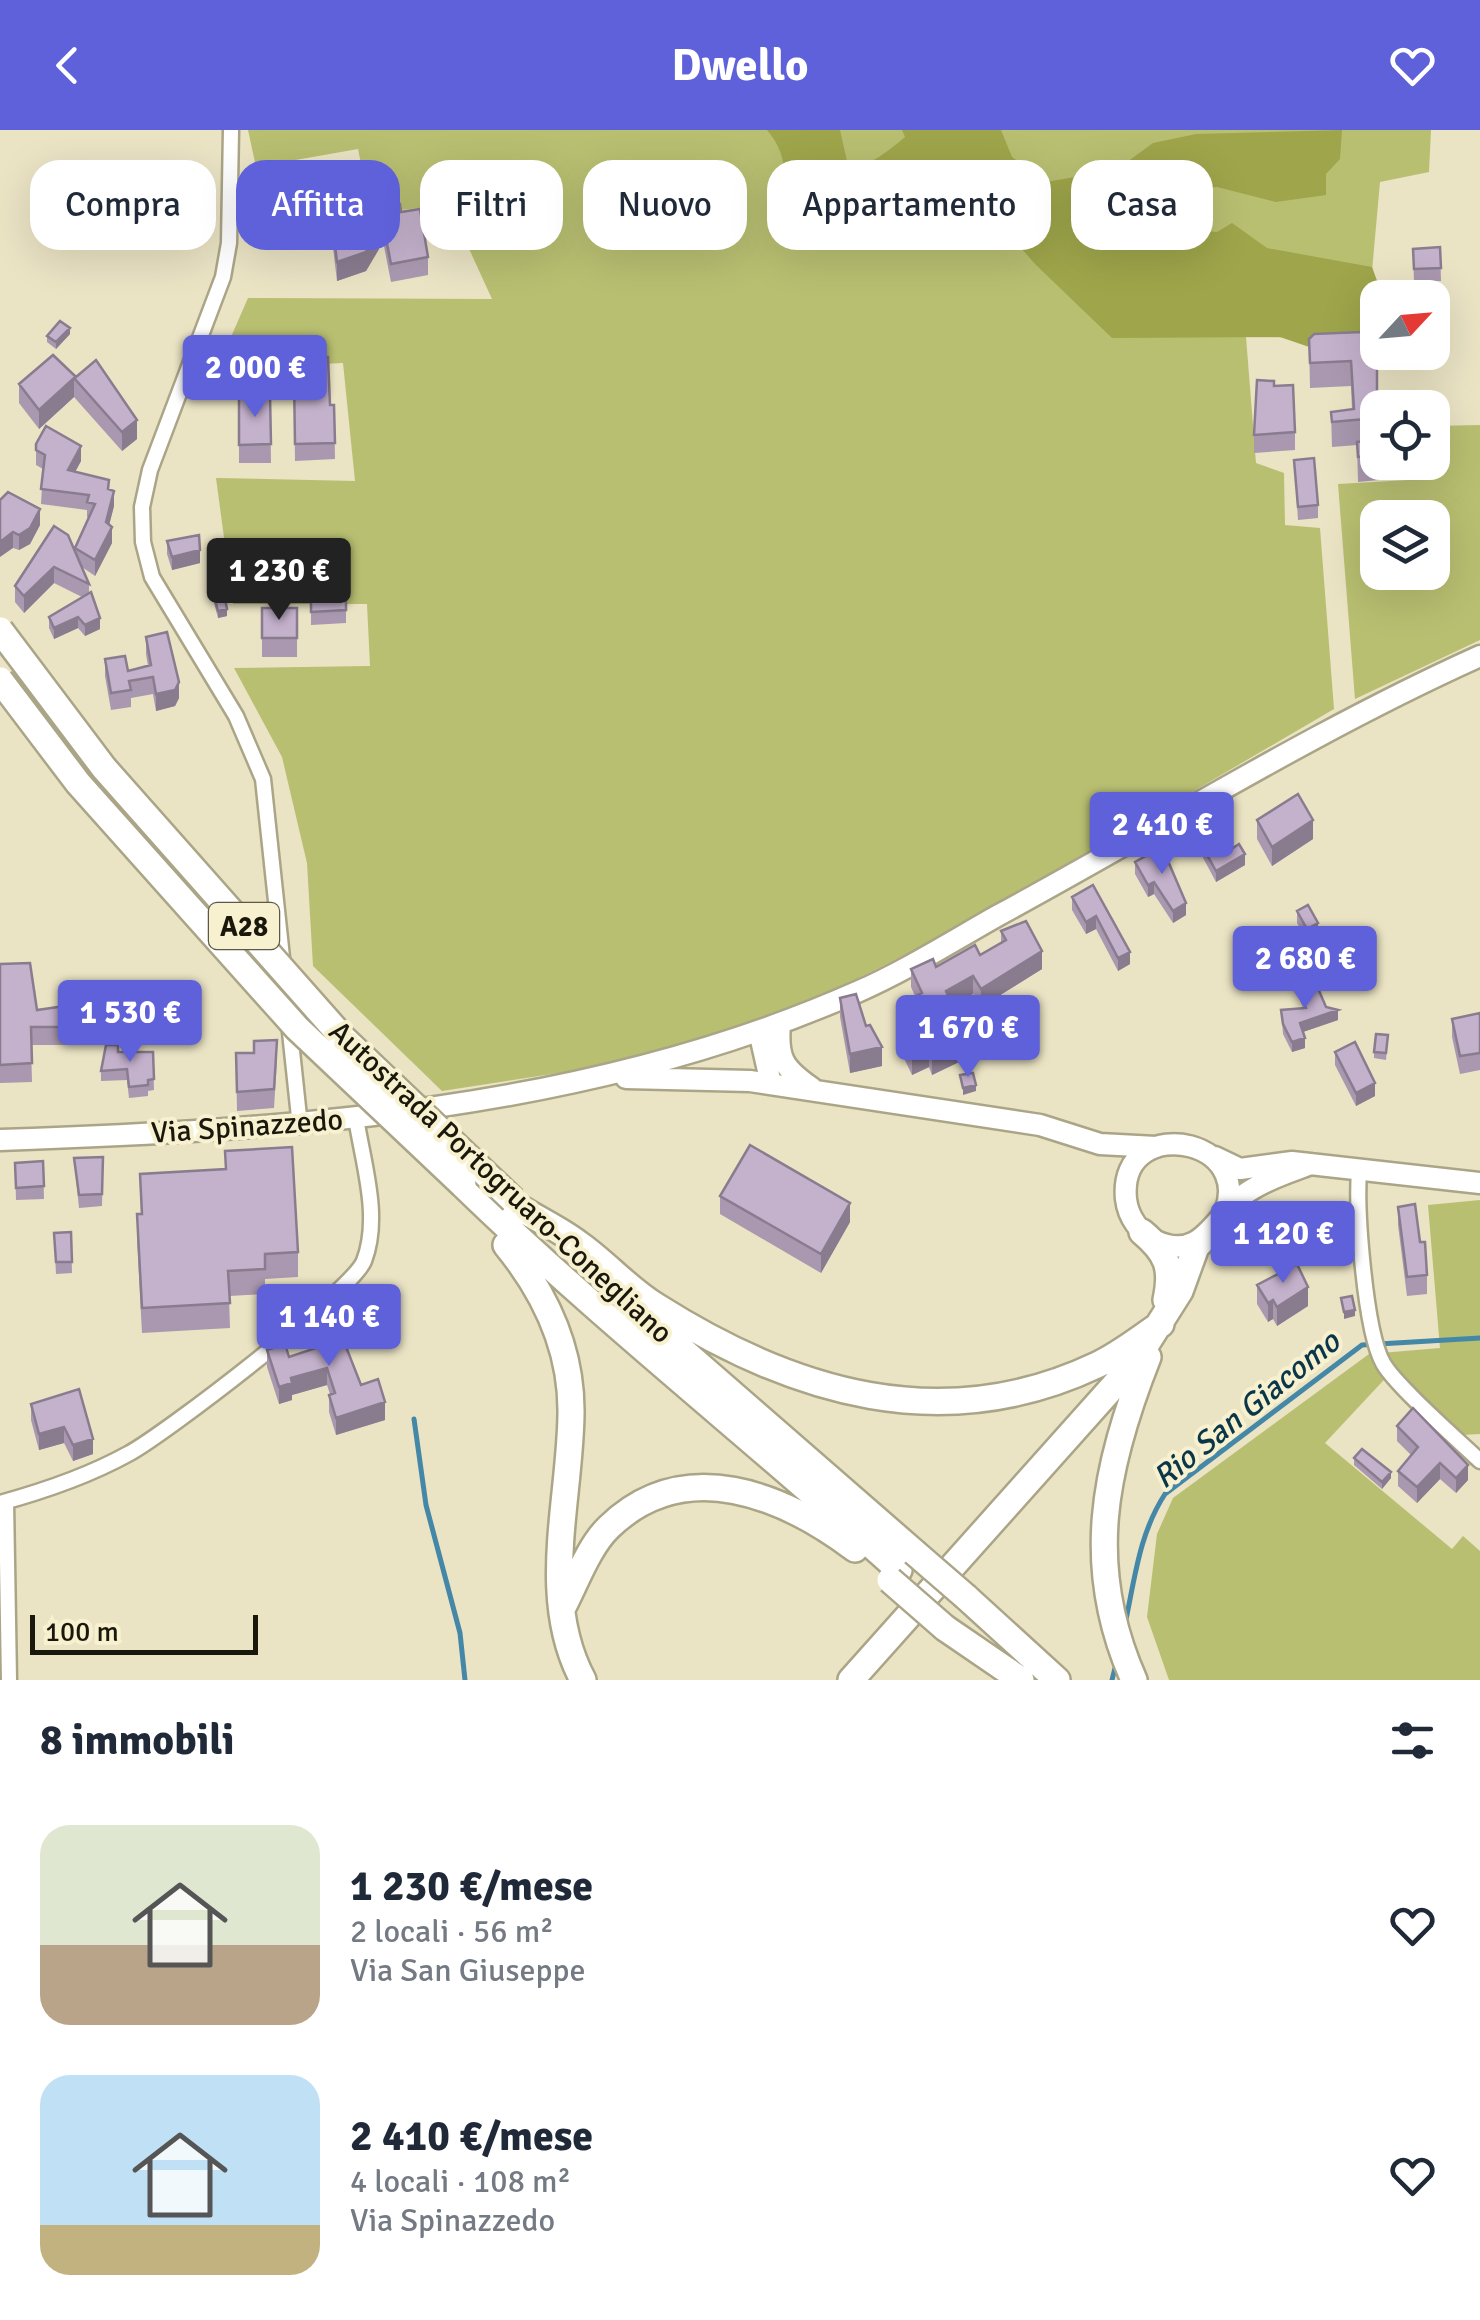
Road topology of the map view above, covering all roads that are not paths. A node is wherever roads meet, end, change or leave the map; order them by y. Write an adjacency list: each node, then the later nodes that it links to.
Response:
1 (232, 130): 12 (street)
2 (0, 630): 22 (highway, Autostrada Portogruaro-Conegliano / A28, bridge)
3 (1480, 656): 5 (street)
4 (0, 680): 20 (highway, Autostrada Portogruaro-Conegliano / A28, bridge)
5 (780, 1024): 6 (street); 10 (street)
6 (759, 1031): 7 (street); 9 (street)
7 (700, 1050): 8 (street); 9 (street)
8 (610, 1074): 9 (street); 11 (street, Via Spinazzedo)
9 (760, 1082): 10 (street)
10 (814, 1089): 14 (street)
11 (356, 1118): 12 (street, Via Spinazzedo); 27 (street)
12 (300, 1126): 13 (street, Via Spinazzedo)
13 (0, 1140)
14 (1100, 1144): 15 (street); 21 (street)
15 (1156, 1147): 16 (street); 21 (street)
16 (1213, 1156): 17 (street); 24 (street)
17 (1311, 1164): 18 (street); 24 (street)
18 (1359, 1172): 19 (street); 26 (street)
19 (1480, 1183)
20 (456, 1188): 28 (highway, Autostrada Portogruaro-Conegliano / A28); 29 (highway)
21 (1126, 1196): 23 (street)
22 (517, 1204): 25 (highway); 28 (highway, Autostrada Portogruaro-Conegliano / A28)
23 (1142, 1232): 24 (street); 25 (highway)
24 (1209, 1235): 25 (highway)
25 (1161, 1324): 31 (highway); 34 (highway)
26 (1480, 1462)
27 (3, 1503): 32 (street)
28 (901, 1567): 29 (highway); 30 (highway, Autostrada Portogruaro-Conegliano / A28, bridge); 30 (highway, bridge)
29 (562, 1607): 33 (highway)
30 (955, 1614): 35 (highway, Autostrada Portogruaro-Conegliano / A28); 36 (highway, Autostrada Portogruaro-Conegliano / A28)
31 (1133, 1678)
32 (10, 1680)
33 (583, 1680)
34 (851, 1680)
35 (1022, 1680)
36 (1057, 1680)

